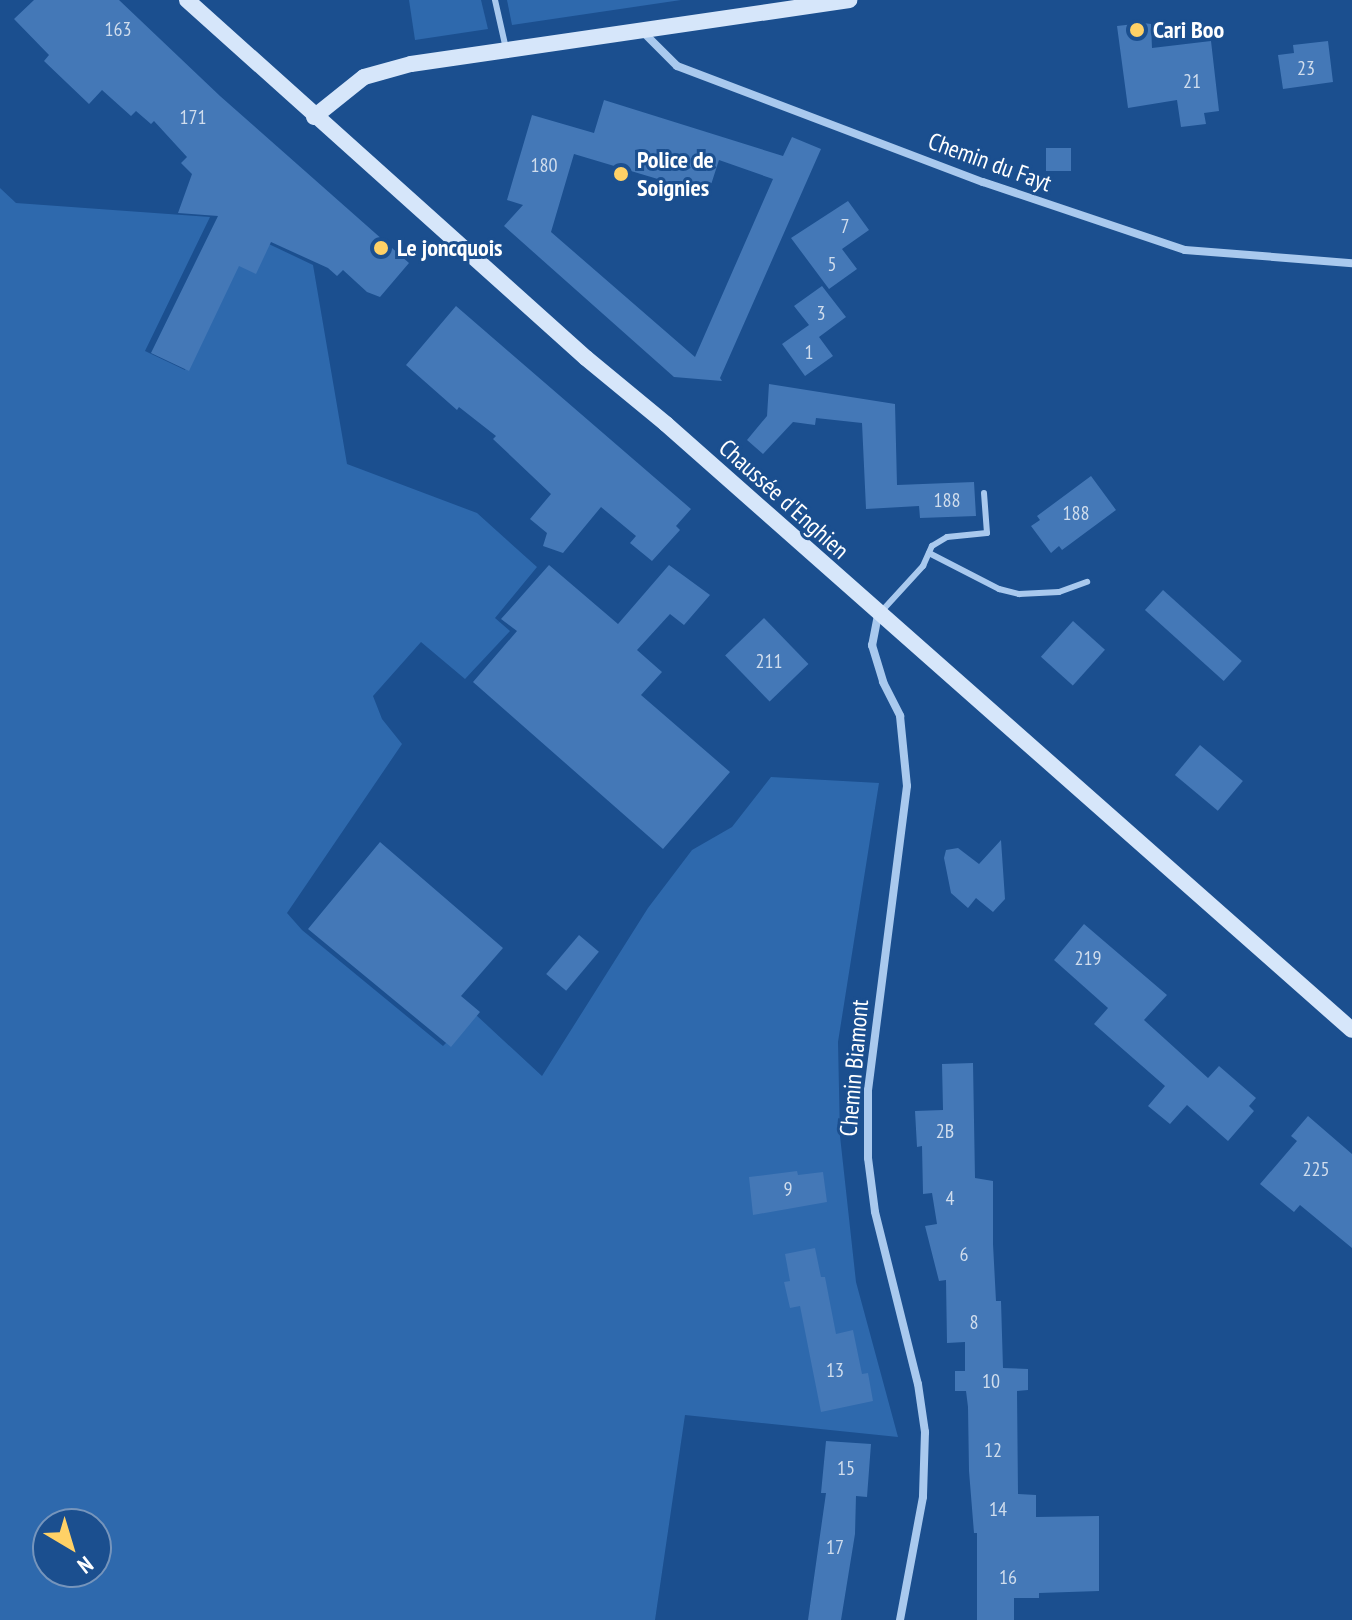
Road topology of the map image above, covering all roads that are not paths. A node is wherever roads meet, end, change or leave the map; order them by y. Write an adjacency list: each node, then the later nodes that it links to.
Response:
1 (187, 0): 6 (main road, Chaussée d'Enghien)
2 (495, 0): 5 (lane)
3 (849, 0): 4 (main road)
4 (640, 28): 5 (main road); 7 (street, Chemin du Fayt)
5 (506, 49): 6 (main road)
6 (314, 117): 11 (main road, Chaussée d'Enghien)
7 (1352, 263)
8 (984, 493): 9 (lane)
9 (929, 553): 10 (lane); 11 (lane)
10 (1087, 582)
11 (878, 615): 12 (main road, Chaussée d'Enghien); 13 (street, Chemin Biamont)
12 (1352, 1030)
13 (900, 1620)

